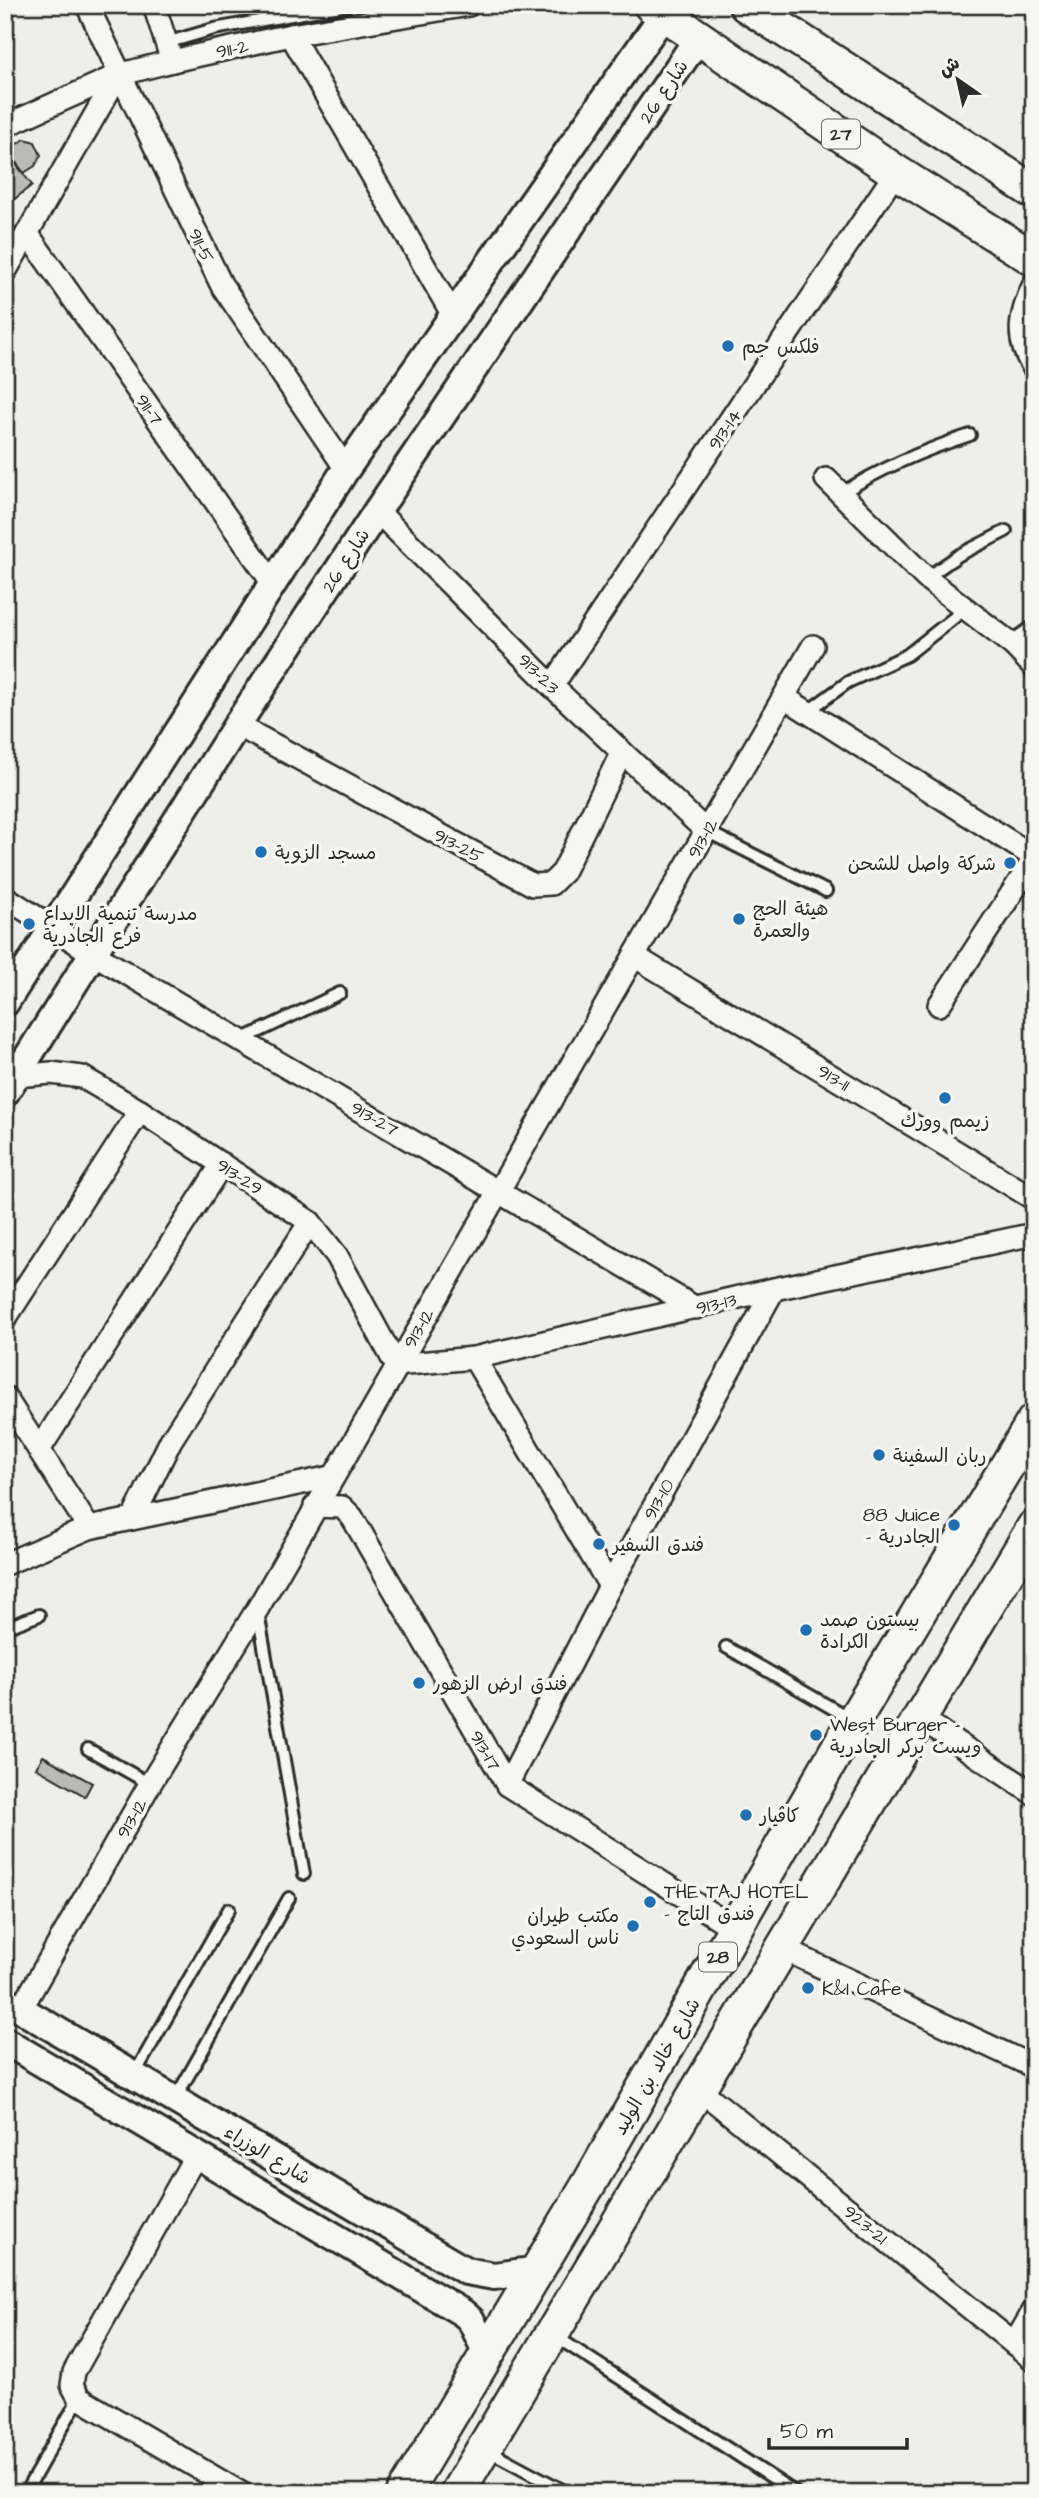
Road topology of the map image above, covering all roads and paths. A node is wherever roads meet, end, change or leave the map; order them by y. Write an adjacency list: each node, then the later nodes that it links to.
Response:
1 (87, 5): 10 (street, 911-5)
2 (154, 5): 9 (street)
3 (347, 5): 9 (lane)
4 (469, 5): 7 (street, 911-2)
5 (746, 5): 13 (main road)
6 (657, 9): 8 (main road, 27); 18 (street)
7 (291, 35): 9 (street, 911-2); 18 (street)
8 (699, 37): 12 (main road, 27); 23 (street, شارع 26)
9 (169, 52): 10 (street, 911-2)
10 (118, 75): 11 (street, 911-2); 14 (street); 21 (street, 911-5)
11 (5, 126)
12 (896, 172): 15 (main road, 27); 32 (street, 913-14)
13 (1034, 192)
14 (27, 233): 16 (street); 26 (street, 911-7)
15 (1034, 259)
16 (5, 272)
17 (1034, 284): 19 (street)
18 (454, 317): 21 (street)
19 (1034, 368)
20 (970, 435): 22 (lane)
21 (346, 469): 26 (street)
22 (834, 486): 25 (street)
23 (377, 511): 32 (street, 913-23); 35 (street, شارع 26)
24 (1006, 531): 25 (lane)
25 (926, 578): 27 (street)
26 (274, 585): 37 (street)
27 (965, 609): 30 (street); 34 (lane)
28 (1034, 632): 30 (street)
29 (813, 646): 33 (street, 913-12)
30 (1014, 646): 31 (street)
31 (1034, 667)
32 (552, 686): 36 (street, 913-23)
33 (783, 697): 34 (street); 39 (street, 913-12)
34 (807, 712): 40 (street)
35 (237, 725): 36 (street, 913-25); 38 (street, شارع 26)
36 (622, 752): 39 (street, 913-23)
37 (162, 759): 38 (street); 43 (street)
38 (200, 783): 44 (street, شارع 26)
39 (706, 831): 41 (lane); 45 (street, 913-12)
40 (1034, 858): 48 (street)
41 (826, 891)
42 (5, 897): 43 (street, 913-27)
43 (54, 927): 44 (street, 913-27); 47 (street)
44 (92, 953): 49 (street, 913-27); 50 (street, شارع 26)
45 (634, 956): 53 (street, 913-12); 54 (street, 913-11)
46 (340, 993): 49 (lane)
47 (5, 1003)
48 (939, 1005)
49 (241, 1040): 53 (street, 913-27)
50 (11, 1084): 51 (street, 913-29)
51 (140, 1111): 52 (street, 913-29); 59 (street)
52 (222, 1164): 55 (street, 913-29); 64 (street)
53 (498, 1191): 58 (street, 913-27); 61 (street, 913-12)
54 (1034, 1199)
55 (310, 1222): 61 (street, 913-29); 67 (street)
56 (1034, 1234): 57 (street, 913-13)
57 (774, 1289): 58 (street, 913-13); 71 (street, 913-10)
58 (696, 1308): 60 (street, 913-13)
59 (5, 1319)
60 (474, 1358): 61 (street, 913-13); 71 (street)
61 (396, 1365): 65 (street, 913-12)
62 (5, 1396): 64 (street)
63 (1034, 1421): 77 (main road, شارع خالد بن الوليد / 28)
64 (39, 1450): 69 (street)
65 (331, 1477): 66 (street, 913-12); 67 (street)
66 (315, 1506): 72 (street, 913-12); 80 (street, 913-17)
67 (134, 1516): 69 (street)
68 (1034, 1527): 76 (main road, 28)
69 (89, 1528): 70 (street)
70 (5, 1564)
71 (610, 1586): 80 (street, 913-10)
72 (258, 1608): 79 (street, 913-12); 82 (lane)
73 (39, 1615): 74 (lane)
74 (5, 1628)
75 (726, 1647): 77 (lane)
76 (920, 1718): 81 (street); 86 (main road, 28)
77 (854, 1720): 85 (main road, شارع خالد بن الوليد / 28)
78 (88, 1749): 79 (lane)
79 (150, 1784): 87 (street, 913-12)
80 (507, 1785): 85 (street, 913-17)
81 (1034, 1794)
82 (304, 1874)
83 (289, 1898): 92 (lane)
84 (229, 1909): 90 (lane)
85 (734, 1928): 95 (main road, شارع خالد بن الوليد / 28)
86 (781, 1948): 89 (street); 91 (main road, 28)
87 (13, 2005): 90 (street, شارع الوزراء)
88 (5, 2041): 93 (street, شارع الوزراء)
89 (1034, 2067)
90 (134, 2075): 92 (street, شارع الوزراء)
91 (698, 2088): 96 (main road, 28); 100 (street, 923-21)
92 (175, 2099): 93 (street); 97 (street, شارع الوزراء)
93 (155, 2130): 94 (street, شارع الوزراء)
94 (197, 2153): 101 (street, شارع الوزراء); 103 (street)
95 (590, 2182): 96 (main road); 97 (main road, شارع خالد بن الوليد / 28)
96 (629, 2206): 99 (main road, 28)
97 (539, 2270): 101 (main road, شارع خالد بن الوليد / 28)
98 (1034, 2311): 100 (street)
99 (552, 2334): 104 (main road, 28); 110 (lane)
100 (1014, 2344): 102 (street, 923-21)
101 (487, 2354): 107 (main road, شارع خالد بن الوليد / 28)
102 (1034, 2360)
103 (79, 2399): 105 (lane); 106 (street)
104 (484, 2448): 108 (main road, 28); 109 (lane)
105 (25, 2493)
106 (241, 2493)
107 (404, 2493)
108 (457, 2493)
109 (568, 2493)
110 (796, 2493)

